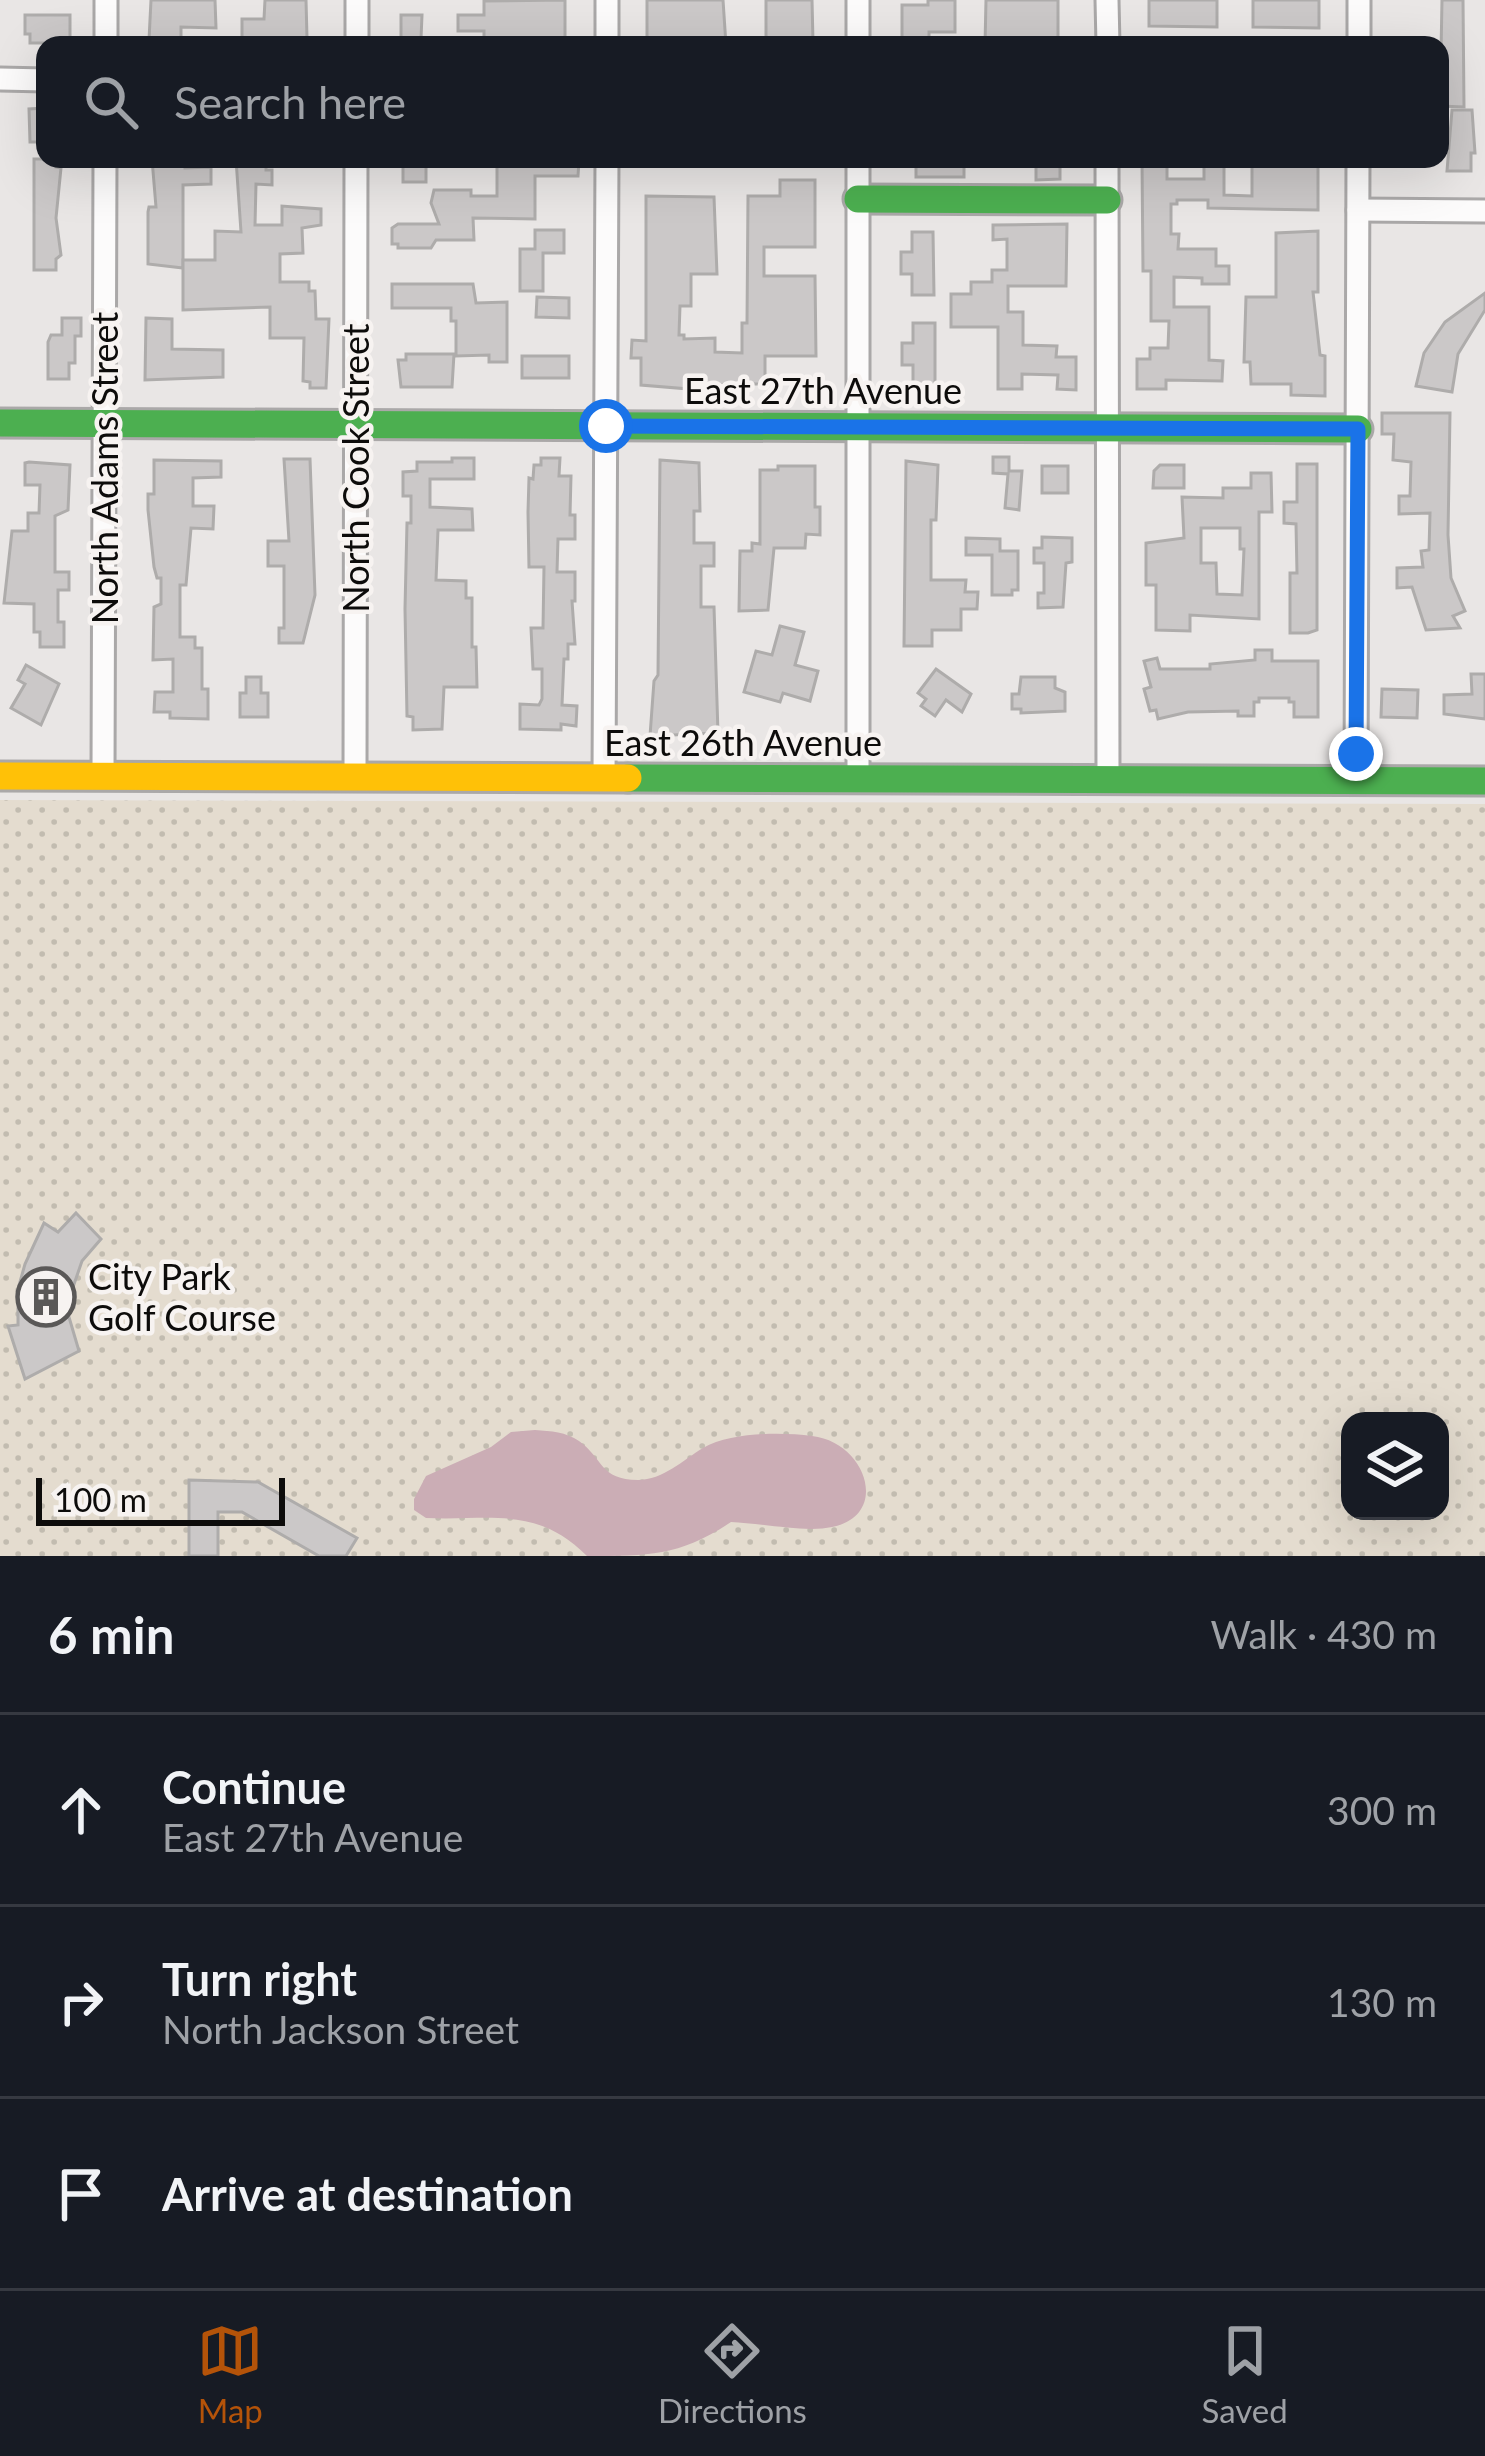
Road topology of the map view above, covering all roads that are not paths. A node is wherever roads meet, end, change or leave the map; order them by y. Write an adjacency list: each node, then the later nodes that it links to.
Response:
1 (106, 0): 7 (street)
2 (357, 0): 8 (street)
3 (607, 0): 9 (street)
4 (858, 0): 10 (street)
5 (1108, 0): 11 (street)
6 (1359, 0): 12 (street)
7 (106, 36)
8 (357, 36)
9 (607, 36)
10 (858, 36)
11 (1108, 36)
12 (1359, 36)
13 (0, 79): 14 (street)
14 (36, 80)
15 (105, 168): 26 (street, North Adams Street)
16 (356, 168): 27 (street, North Cook Street)
17 (607, 168): 28 (street)
18 (859, 168): 21 (street)
19 (1107, 168): 22 (street)
20 (1358, 168): 23 (street)
21 (859, 199): 22 (street); 29 (street)
22 (1107, 200): 30 (street)
23 (1358, 210): 24 (street); 31 (street)
24 (1485, 211)
25 (0, 422): 26 (street, East 27th Avenue)
26 (104, 422): 27 (street, East 27th Avenue); 33 (street, North Adams Street)
27 (355, 426): 28 (street, East 27th Avenue); 34 (street, North Cook Street)
28 (606, 426): 29 (street, East 27th Avenue); 35 (street)
29 (858, 427): 30 (street, East 27th Avenue); 36 (street)
30 (1108, 427): 31 (street, East 27th Avenue); 37 (street)
31 (1358, 429): 38 (street)
32 (0, 776): 33 (street, East 26th Avenue)
33 (103, 776): 34 (street, East 26th Avenue)
34 (356, 777): 35 (street, East 26th Avenue)
35 (604, 778): 36 (street, East 26th Avenue)
36 (858, 778): 37 (street, East 26th Avenue)
37 (1108, 779): 38 (street, East 26th Avenue)
38 (1356, 780): 39 (street, East 26th Avenue)
39 (1485, 781)

